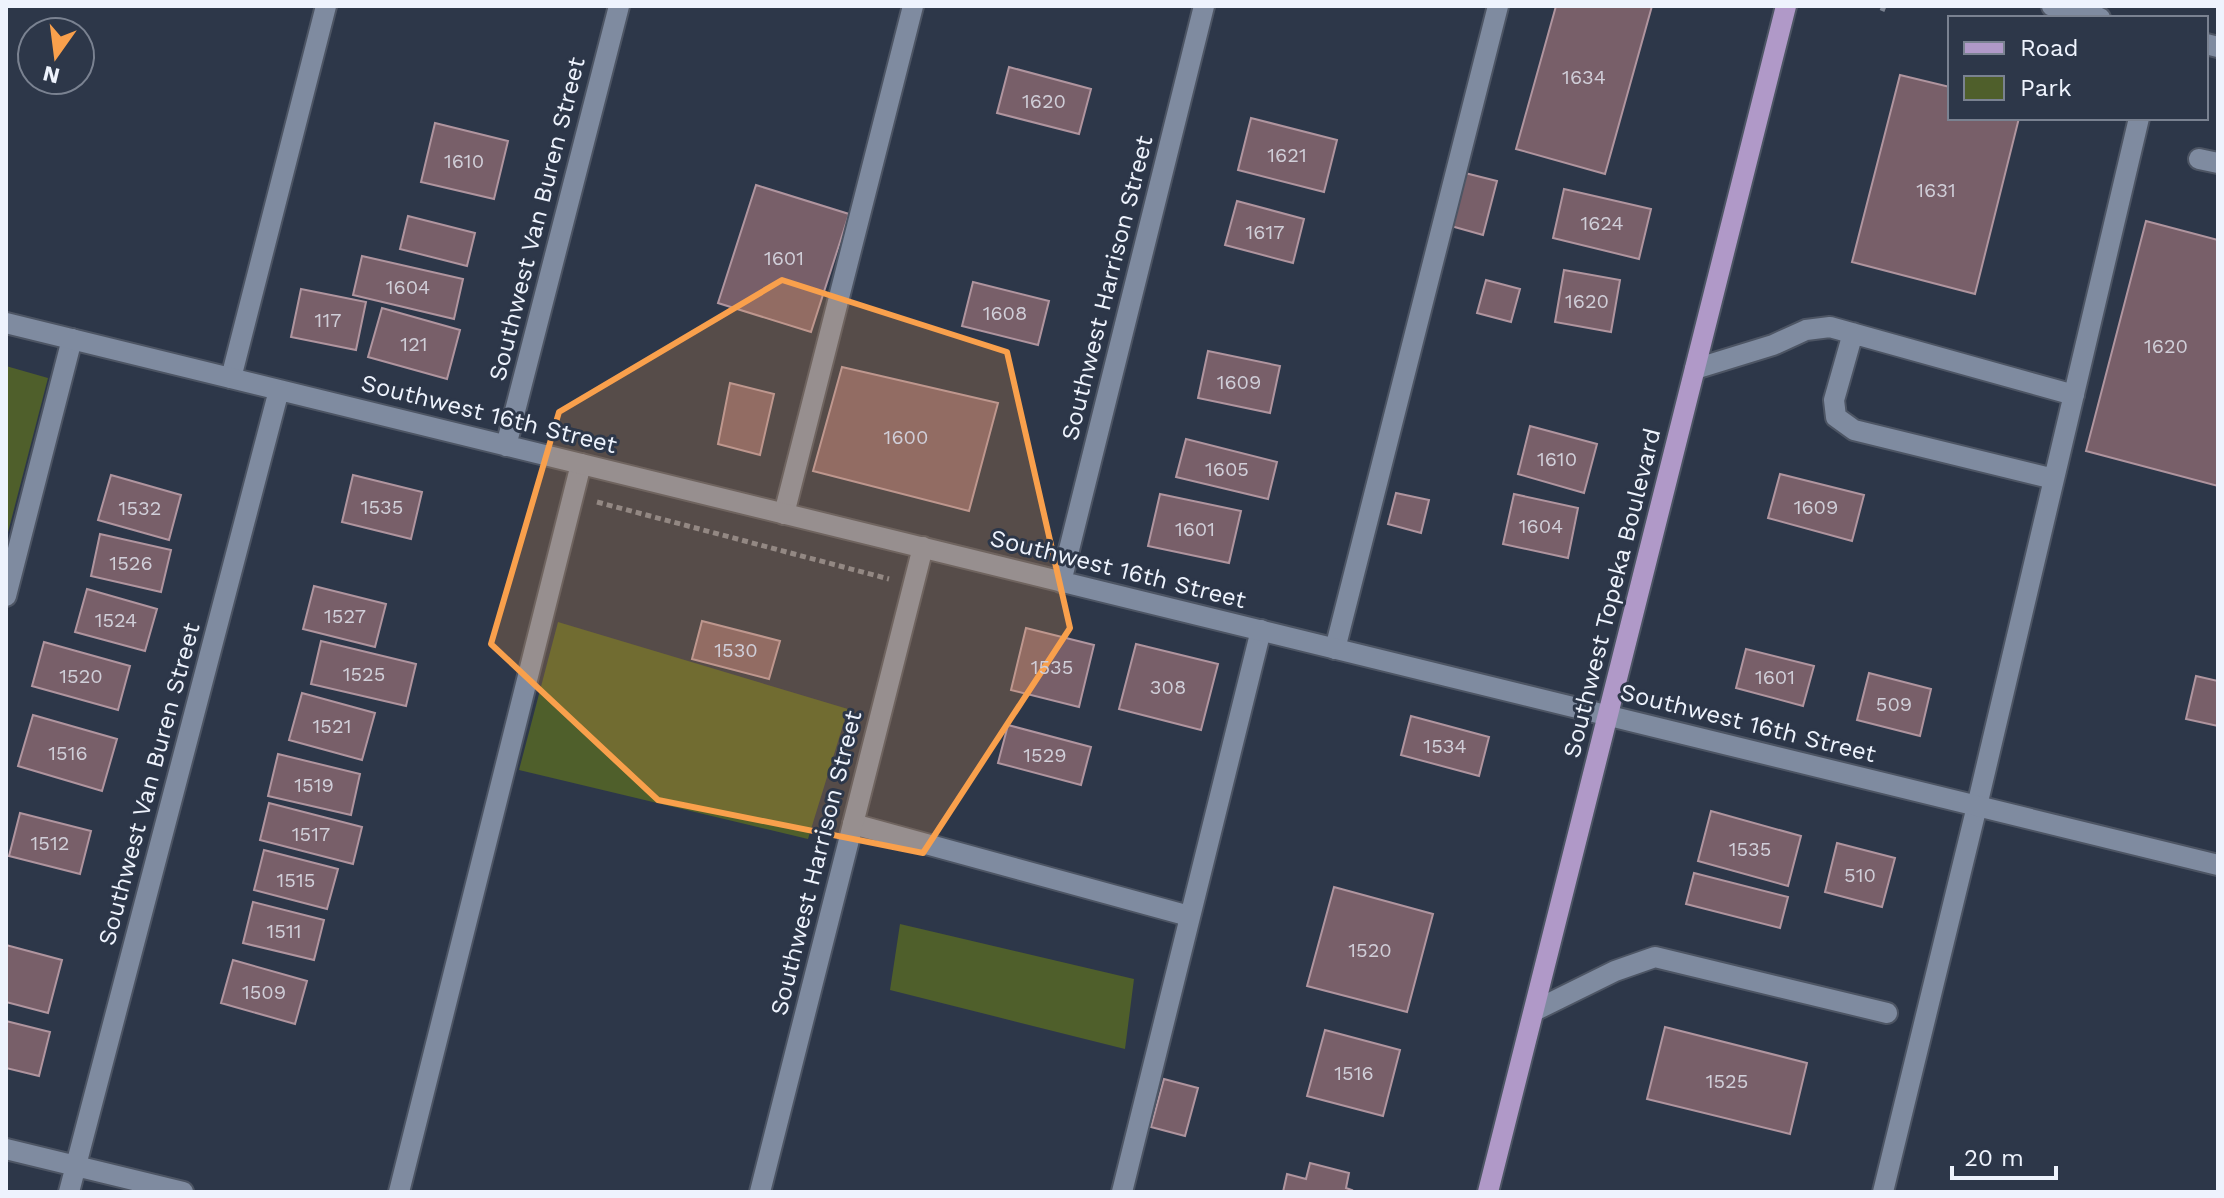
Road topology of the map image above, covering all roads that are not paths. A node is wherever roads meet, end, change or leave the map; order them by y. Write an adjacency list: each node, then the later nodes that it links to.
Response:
1 (326, 6): 14 (street)
2 (619, 6): 17 (street, Southwest Van Buren Street)
3 (913, 6): 20 (street)
4 (1204, 6): 22 (street, Southwest Harrison Street)
5 (1498, 6): 25 (street)
6 (1786, 6): 13 (main road, Southwest Topeka Boulevard)
7 (2052, 6): 8 (street)
8 (2092, 16)
9 (2139, 120): 16 (street)
10 (6, 323): 12 (street, Southwest 16th Street)
11 (1853, 333): 13 (street); 16 (street); 19 (street)
12 (72, 339): 14 (street, Southwest 16th Street); 23 (street)
13 (1695, 369): 26 (main road, Southwest Topeka Boulevard)
14 (231, 378): 15 (street, Southwest 16th Street)
15 (279, 390): 17 (street, Southwest 16th Street); 34 (street, Southwest Van Buren Street)
16 (2074, 395): 19 (street)
17 (506, 446): 18 (street, Southwest 16th Street)
18 (581, 464): 20 (street, Southwest 16th Street); 37 (street)
19 (2054, 479): 27 (street)
20 (784, 514): 21 (street, Southwest 16th Street)
21 (923, 547): 22 (street, Southwest 16th Street); 28 (street, Southwest Harrison Street)
22 (1061, 582): 24 (street, Southwest 16th Street)
23 (6, 596)
24 (1261, 630): 25 (street, Southwest 16th Street); 30 (street)
25 (1335, 649): 26 (street, Southwest 16th Street)
26 (1608, 716): 27 (street, Southwest 16th Street); 31 (main road, Southwest Topeka Boulevard)
27 (1977, 806): 29 (street, Southwest 16th Street); 41 (street)
28 (853, 824): 30 (street); 38 (street, Southwest Harrison Street)
29 (2218, 865)
30 (1189, 916): 39 (street)
31 (1534, 1011): 32 (street); 40 (main road, Southwest Topeka Boulevard)
32 (1887, 1013)
33 (6, 1149): 34 (street)
34 (75, 1166): 35 (street, Southwest Van Buren Street); 36 (street)
35 (69, 1192)
36 (183, 1192)
37 (399, 1192)
38 (760, 1192)
39 (1122, 1192)
40 (1488, 1192)
41 (1883, 1192)

